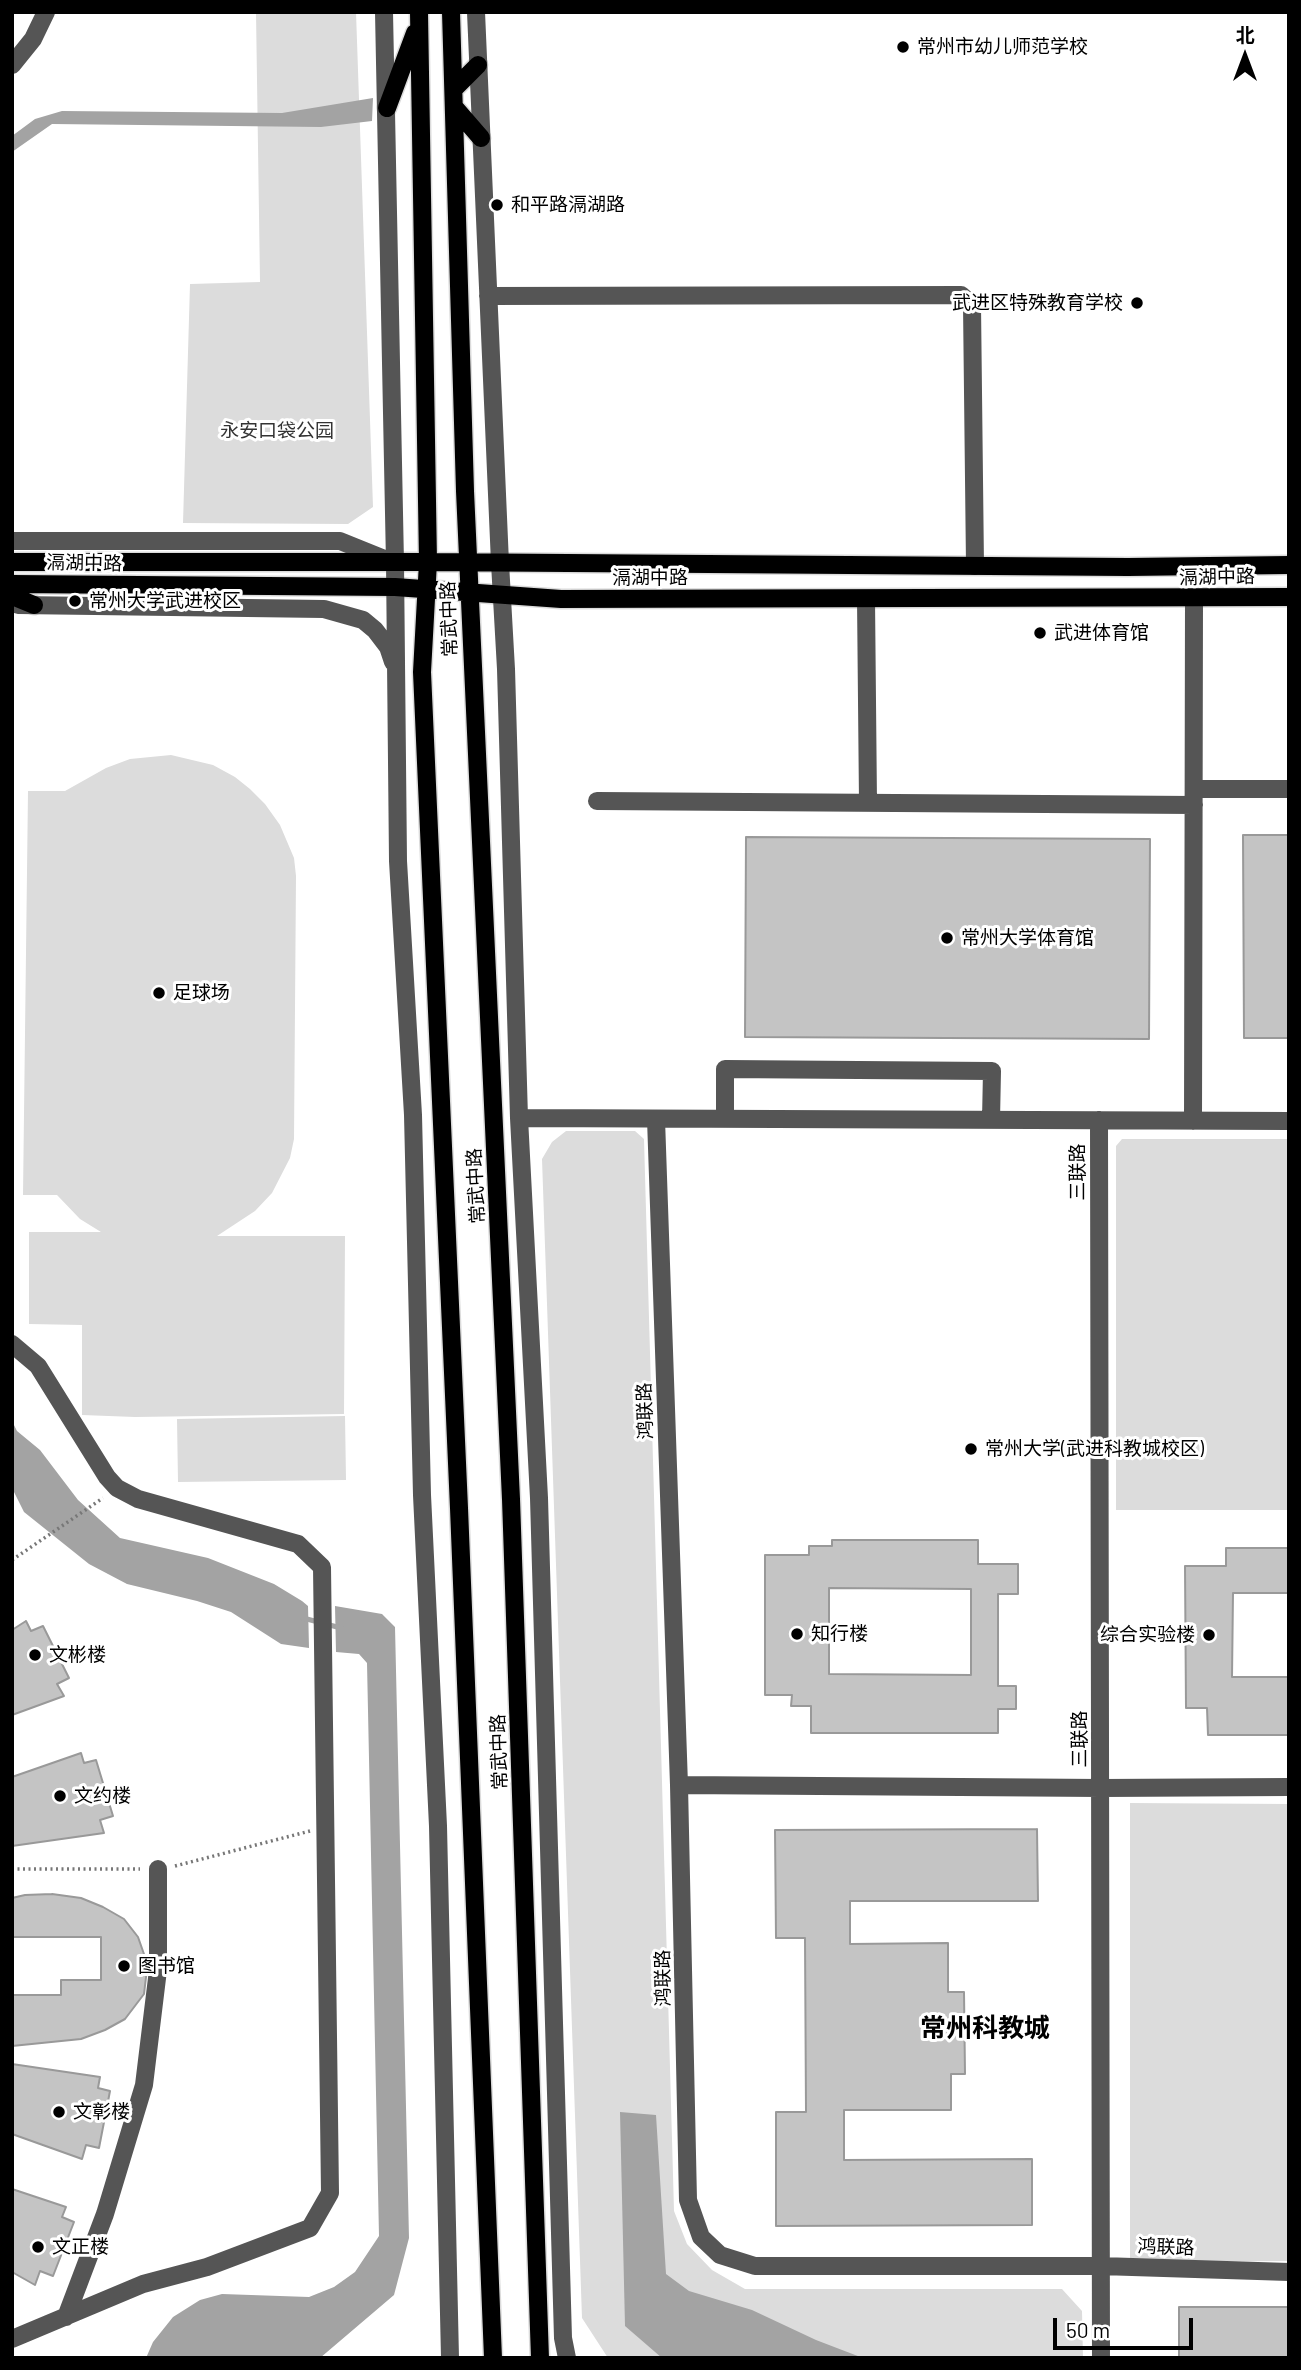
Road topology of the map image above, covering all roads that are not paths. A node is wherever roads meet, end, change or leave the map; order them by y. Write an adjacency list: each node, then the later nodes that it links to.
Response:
1 (46, 12): 6 (street)
2 (384, 12): 9 (street)
3 (451, 12): 8 (main road, 常武中路)
4 (476, 12): 7 (street)
5 (419, 18): 9 (main road); 15 (main road, 常武中路)
6 (12, 65)
7 (478, 65): 8 (main road); 11 (street)
8 (454, 89): 10 (main road, 常武中路)
9 (387, 108): 16 (street)
10 (455, 108): 11 (main road); 17 (main road, 常武中路)
11 (481, 138): 12 (street)
12 (488, 296): 18 (street); 20 (street)
13 (12, 541): 16 (street)
14 (12, 562): 16 (main road, 滆湖中路)
15 (428, 562): 16 (main road, 滆湖中路); 17 (main road, 滆湖中路); 23 (main road, 常武中路)
16 (395, 563): 22 (street)
17 (468, 563): 18 (main road, 滆湖中路); 24 (main road, 常武中路)
18 (500, 563): 20 (main road, 滆湖中路); 25 (street)
19 (1289, 565): 20 (main road, 滆湖中路)
20 (975, 566)
21 (12, 584): 22 (main road, 滆湖中路)
22 (395, 587): 23 (main road, 滆湖中路); 32 (street)
23 (427, 589): 24 (main road, 滆湖中路); 54 (main road, 常武中路)
24 (470, 592): 25 (main road, 滆湖中路); 55 (main road, 常武中路)
25 (501, 595): 28 (main road, 滆湖中路); 37 (street)
26 (12, 596): 31 (main road)
27 (1289, 597): 29 (main road, 滆湖中路)
28 (866, 599): 29 (main road, 滆湖中路); 36 (street)
29 (1194, 599): 34 (street)
30 (12, 605): 31 (street)
31 (34, 606): 32 (street)
32 (396, 668): 53 (street)
33 (1289, 789): 34 (street)
34 (1194, 797): 36 (street); 42 (street)
35 (597, 801): 36 (street)
36 (868, 803)
37 (519, 1118): 39 (street); 56 (street)
38 (724, 1118): 39 (street); 40 (street); 40 (street)
39 (656, 1119): 45 (street, 鸿联路)
40 (991, 1120): 41 (street)
41 (1099, 1121): 42 (street); 47 (street, 三联路)
42 (1193, 1121): 43 (street)
43 (1289, 1121)
44 (12, 1344): 51 (street)
45 (679, 1786): 47 (street); 49 (street, 鸿联路)
46 (1289, 1787): 47 (street)
47 (1101, 1788): 49 (street, 三联路)
48 (158, 1869): 51 (street)
49 (1101, 2266): 50 (street, 鸿联路); 57 (street, 三联路)
50 (1289, 2272)
51 (66, 2316): 52 (street)
52 (12, 2339)
53 (450, 2358)
54 (493, 2358)
55 (540, 2358)
56 (567, 2358)
57 (1101, 2358)

